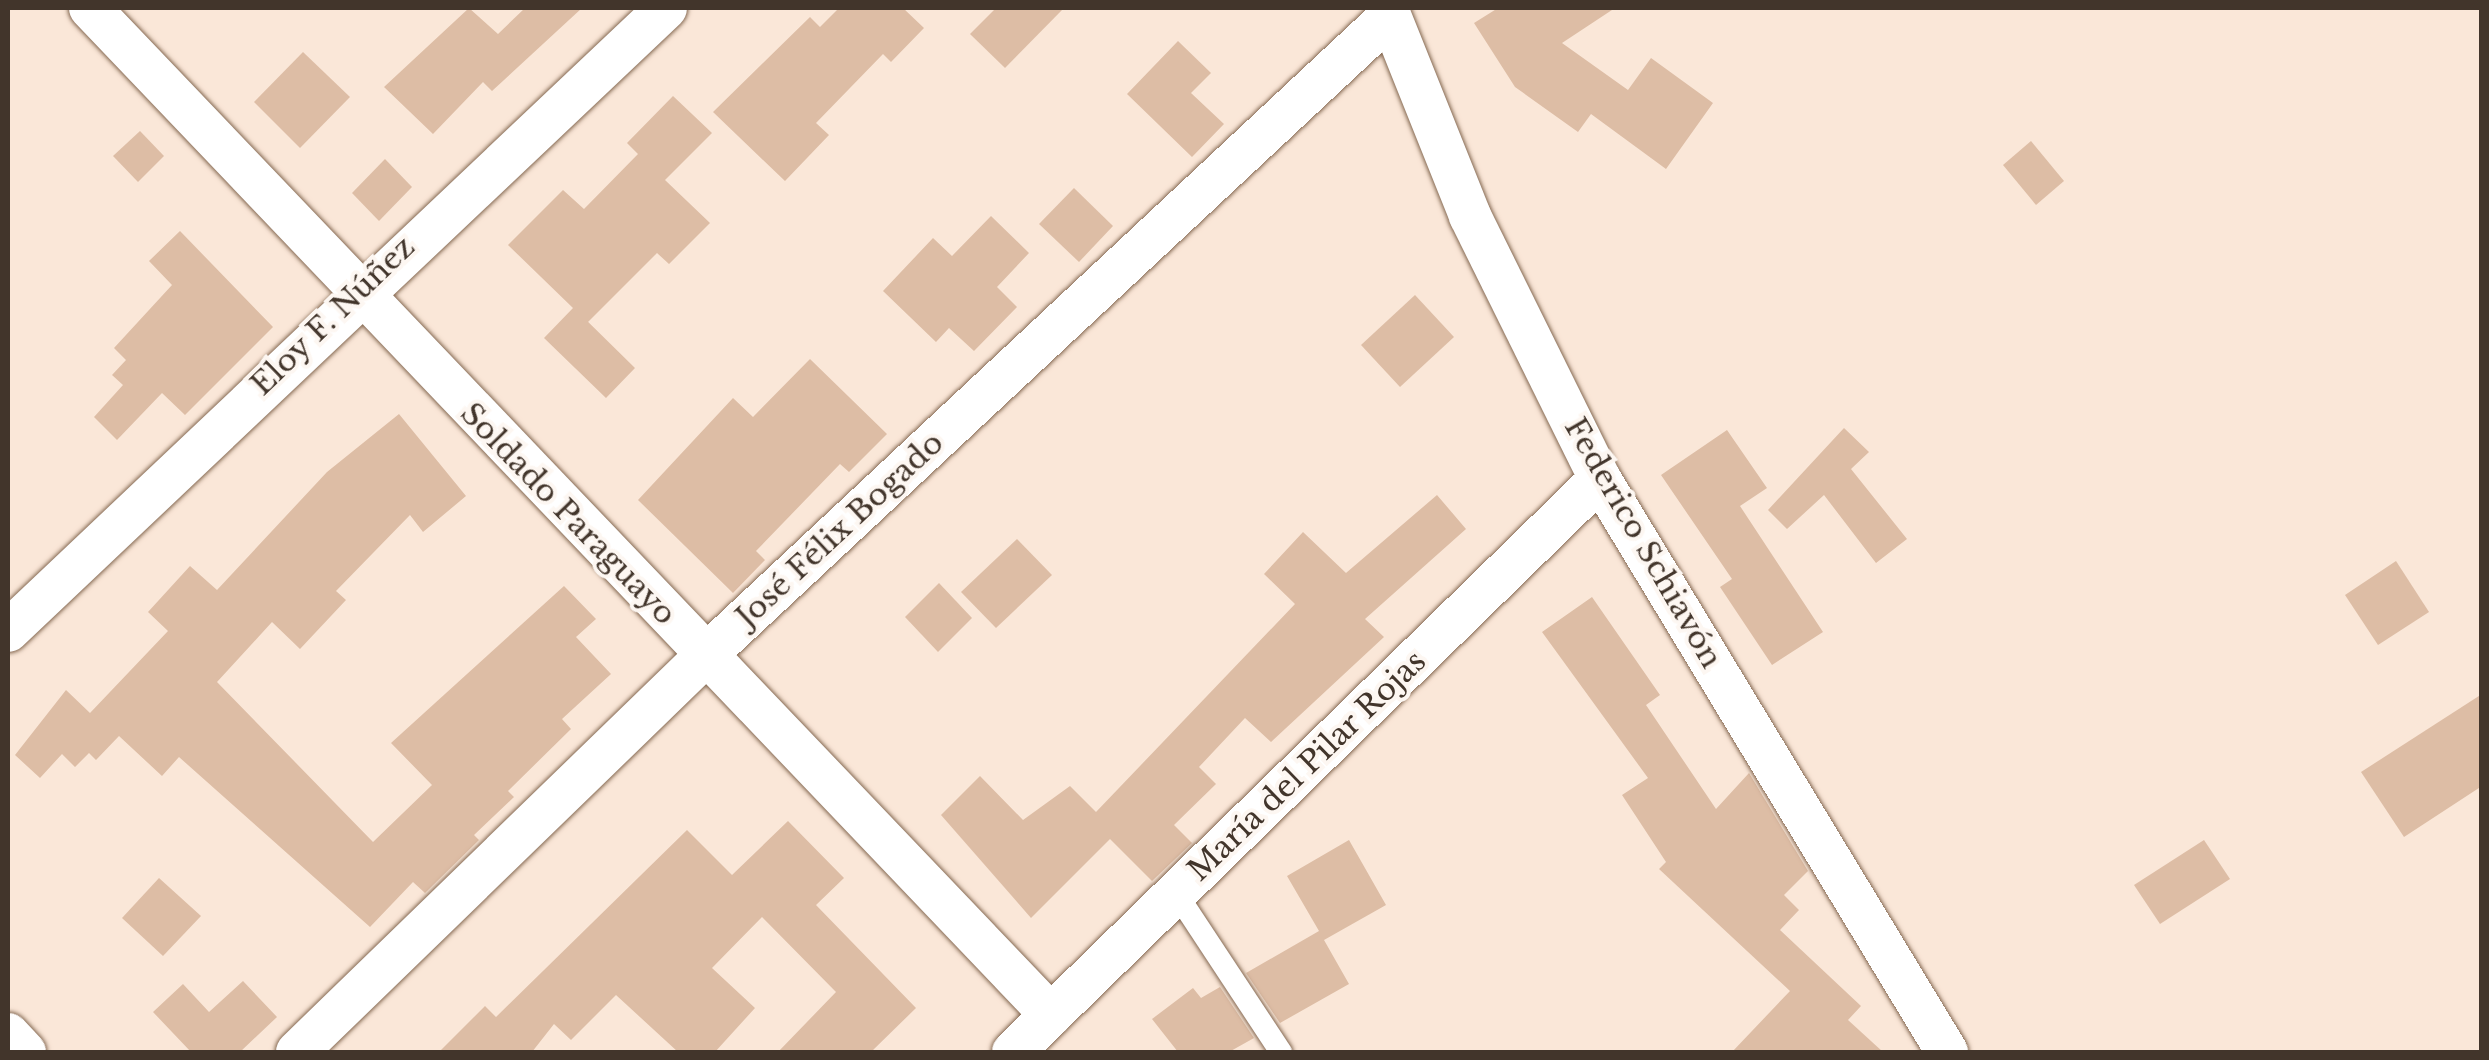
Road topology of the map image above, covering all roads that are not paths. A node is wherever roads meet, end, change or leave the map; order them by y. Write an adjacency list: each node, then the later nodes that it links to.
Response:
1 (90, 8): 4 (street, Soldado Paraguayo)
2 (666, 8): 4 (street, Eloy F. Núñez)
3 (1389, 12): 5 (street, Federico Schiavón); 7 (street, José Félix Bogado)
4 (354, 293): 6 (street, Eloy F. Núñez); 7 (street, Soldado Paraguayo)
5 (1600, 478): 8 (street, María del Pilar Rojas); 15 (street, Federico Schiavón)
6 (8, 631)
7 (705, 656): 9 (street, Soldado Paraguayo); 12 (street, José Félix Bogado)
8 (1176, 893): 9 (street, María del Pilar Rojas); 14 (lane)
9 (1052, 1015): 13 (street, María del Pilar Rojas)
10 (8, 1034): 11 (street)
11 (25, 1052)
12 (297, 1052)
13 (1013, 1052)
14 (1281, 1052)
15 (1947, 1052)

